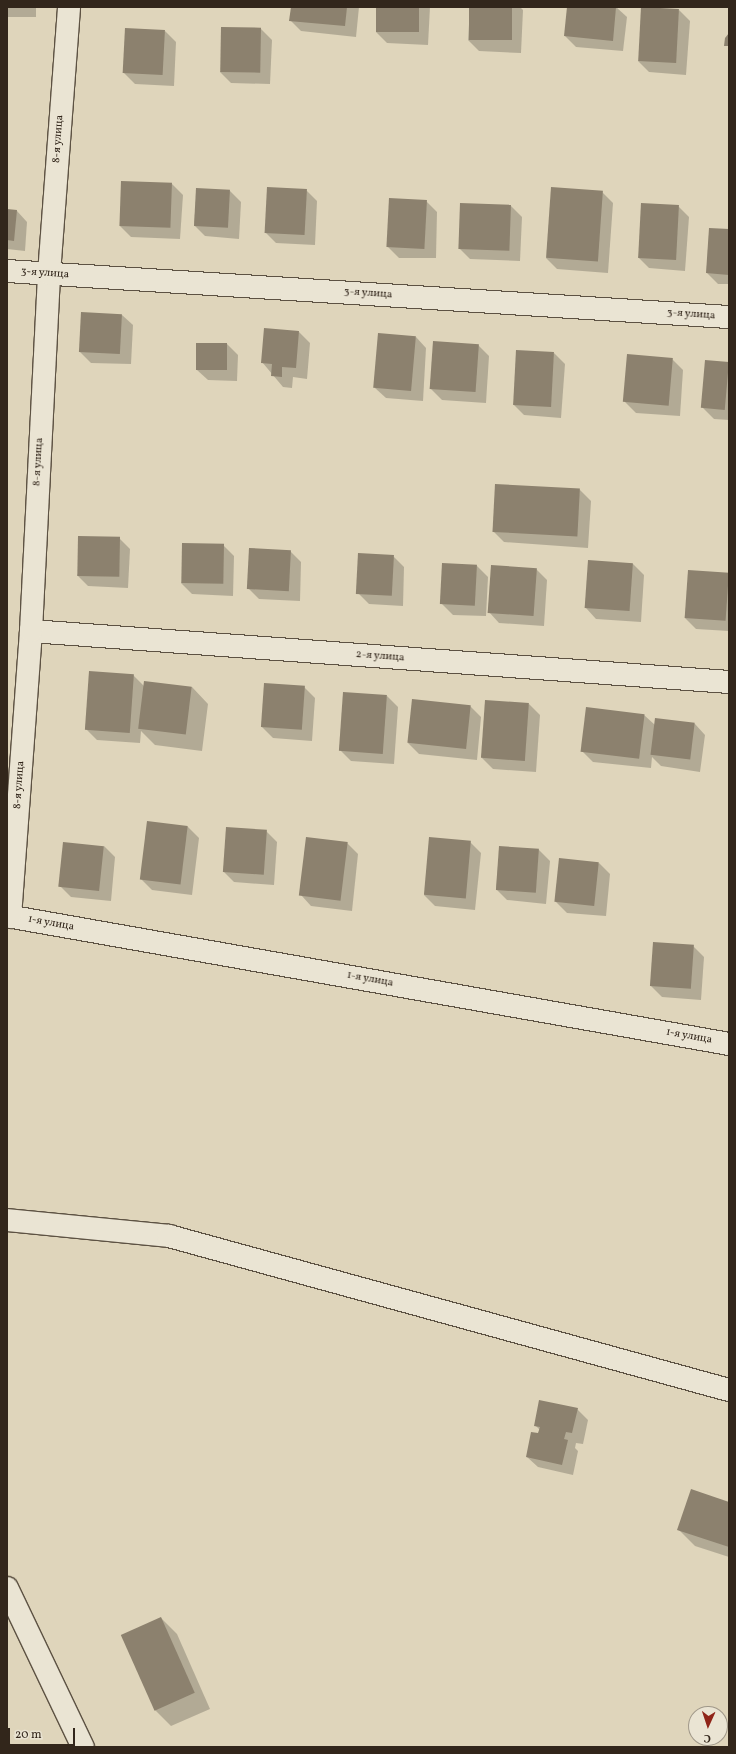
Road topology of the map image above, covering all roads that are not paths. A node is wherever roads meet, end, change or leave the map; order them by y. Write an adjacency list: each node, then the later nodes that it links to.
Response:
1 (69, 7): 3 (street, 8-я улица)
2 (7, 271): 3 (street, 3-я улица)
3 (49, 274): 4 (street, 3-я улица); 5 (street, 8-я улица)
4 (729, 317)
5 (31, 632): 6 (street, 2-я улица); 7 (street, 8-я улица)
6 (729, 682)
7 (9, 917): 8 (street, 1-я улица)
8 (729, 1044)
9 (7, 1220): 10 (street)
10 (729, 1390)
11 (7, 1588): 12 (street)
12 (83, 1747)

